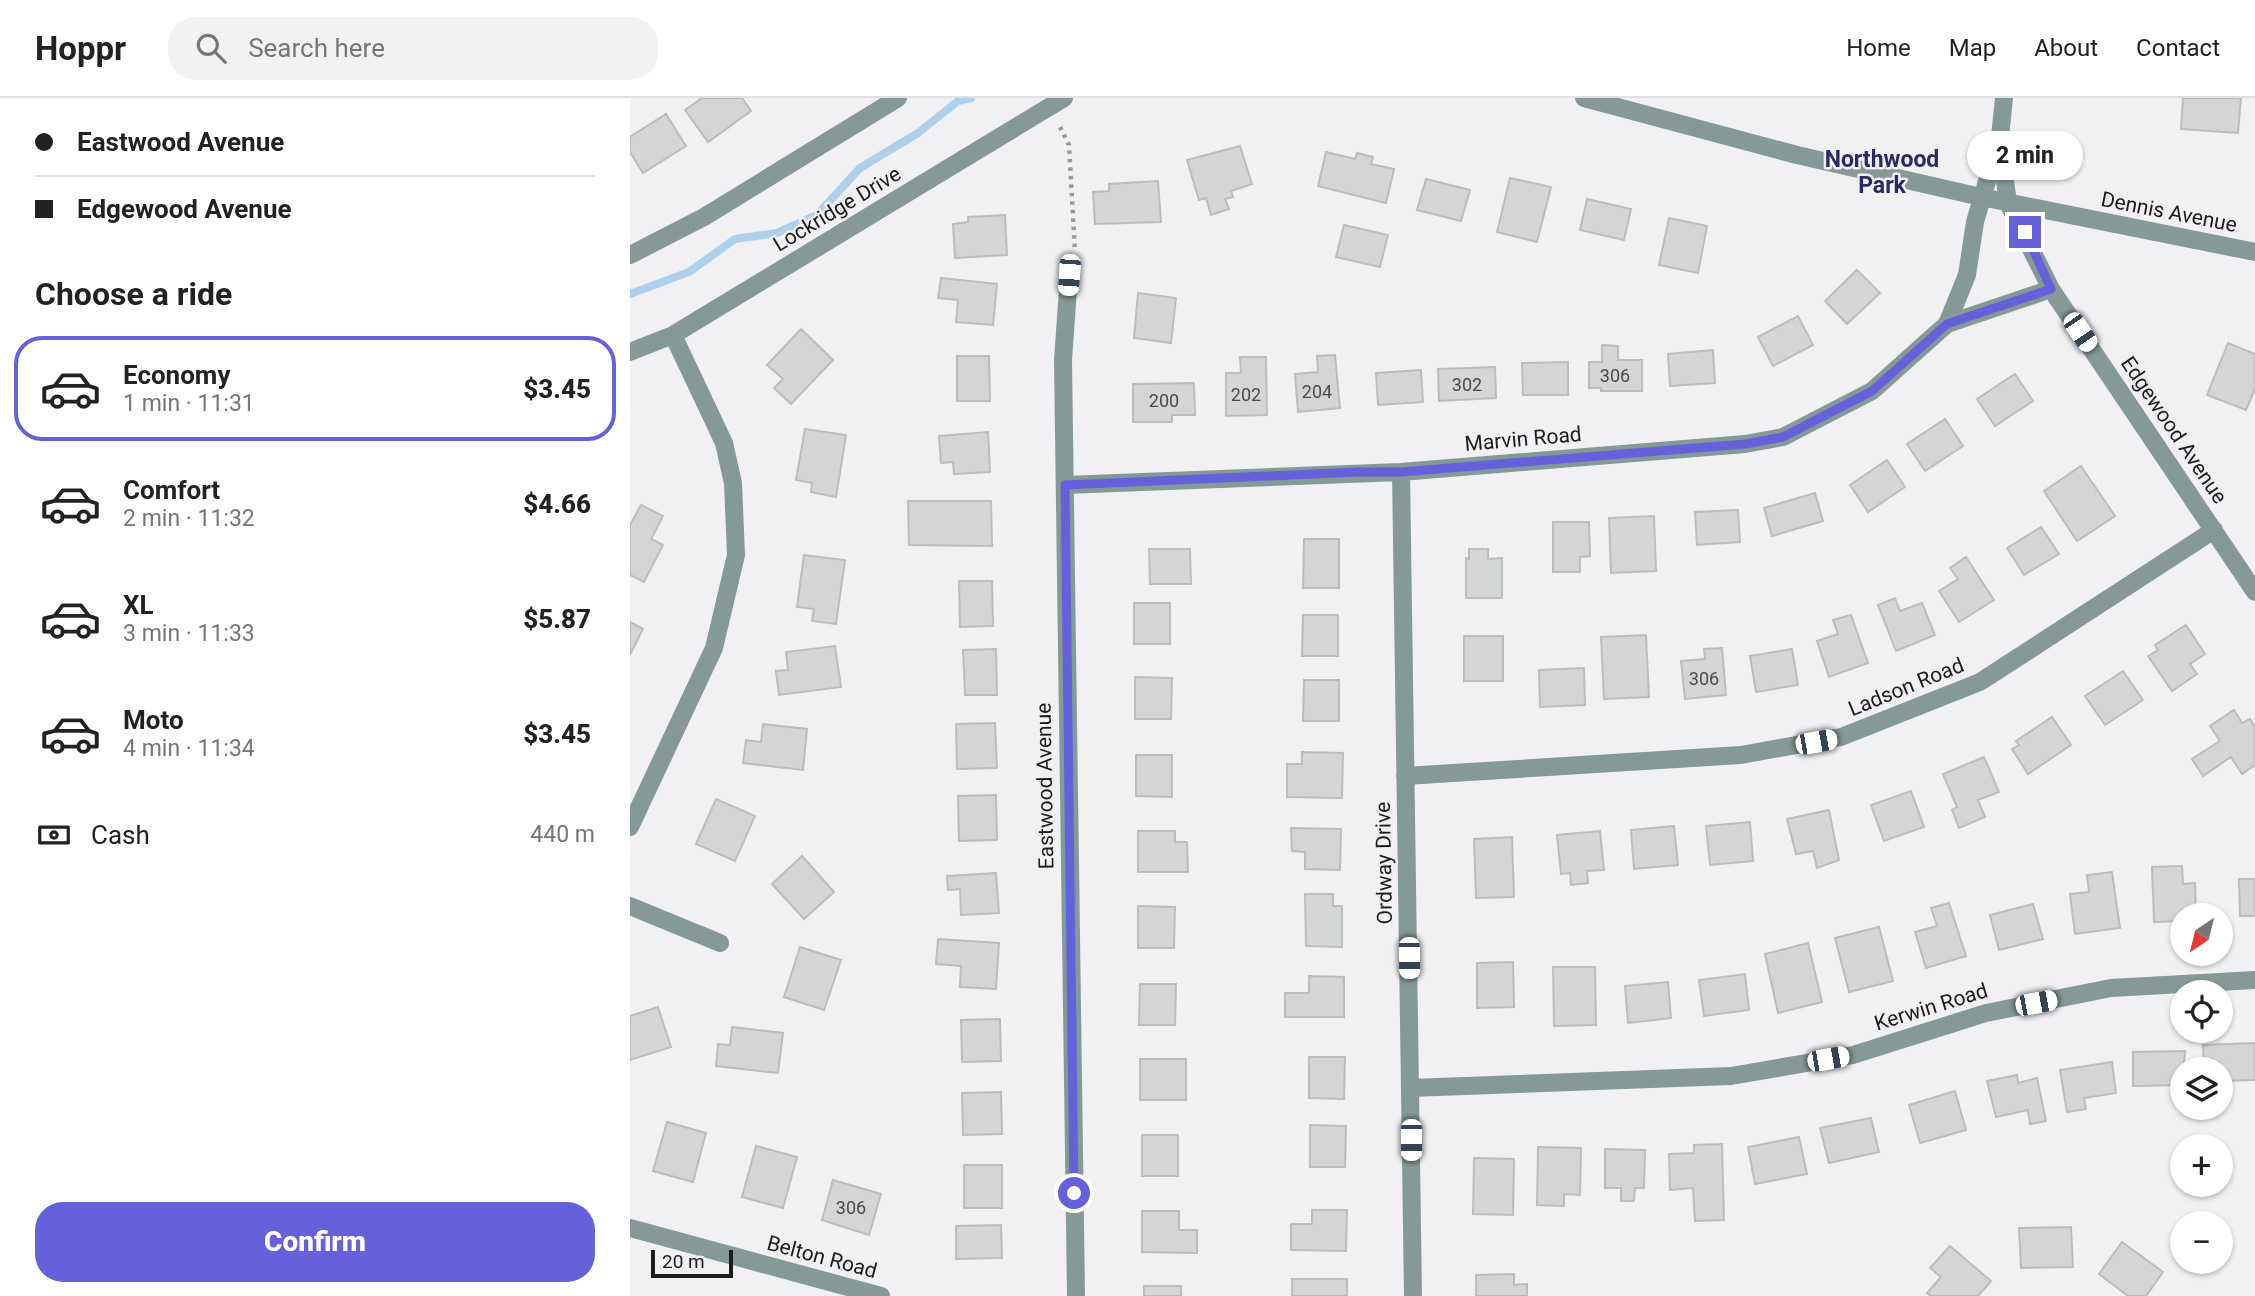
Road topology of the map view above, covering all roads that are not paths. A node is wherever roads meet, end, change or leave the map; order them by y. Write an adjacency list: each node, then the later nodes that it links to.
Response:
1 (898, 98): 9 (street)
2 (1064, 98): 13 (street, Lockridge Drive)
3 (1584, 98): 6 (street, Dennis Avenue)
4 (2004, 98): 5 (street, Edgewood Avenue)
5 (2000, 137): 6 (street, Edgewood Avenue); 7 (street, Edgewood Avenue)
6 (1981, 197): 7 (street, Dennis Avenue); 12 (street, Marvin Road)
7 (2008, 203): 8 (street, Dennis Avenue); 11 (street, Edgewood Avenue)
8 (2255, 252)
9 (630, 255)
10 (1069, 275): 16 (street, Eastwood Avenue)
11 (2051, 289): 12 (street, Marvin Road); 17 (street, Edgewood Avenue)
12 (1947, 324): 15 (street, Marvin Road)
13 (673, 335): 14 (street, Lockridge Drive); 20 (street)
14 (630, 352)
15 (1401, 472): 16 (street, Marvin Road); 19 (street, Ordway Drive)
16 (1065, 485): 27 (street, Eastwood Avenue)
17 (2214, 530): 18 (street, Edgewood Avenue); 19 (street, Ladson Road)
18 (2255, 593)
19 (1405, 776): 24 (street, Ordway Drive)
20 (630, 827)
21 (630, 906): 22 (street)
22 (719, 943)
23 (2255, 980): 24 (street, Kerwin Road)
24 (1411, 1088): 28 (street, Ordway Drive)
25 (630, 1228): 26 (street, Belton Road)
26 (881, 1296)
27 (1076, 1296)
28 (1413, 1296)

